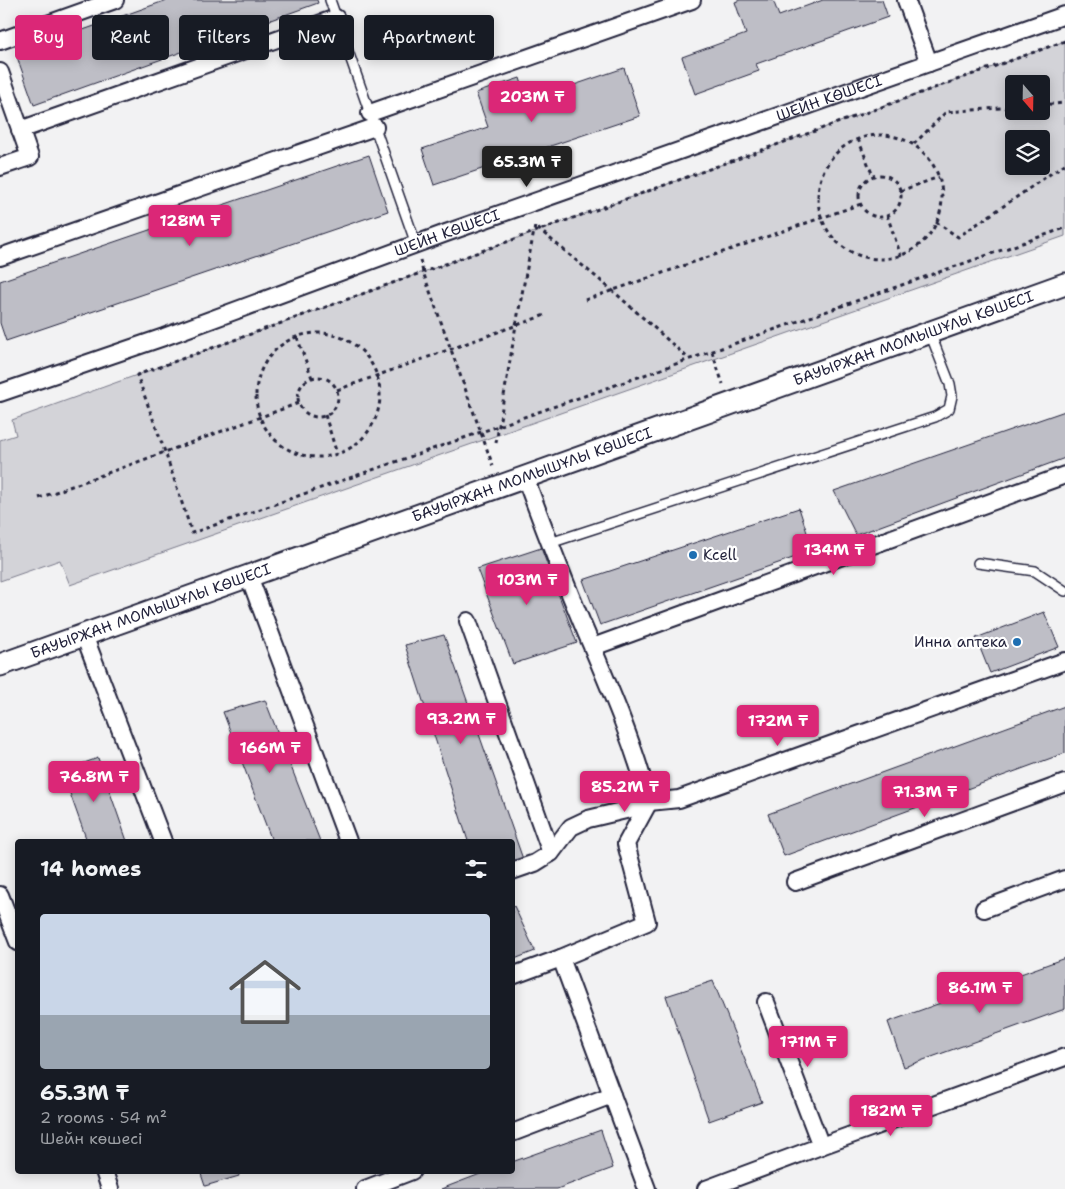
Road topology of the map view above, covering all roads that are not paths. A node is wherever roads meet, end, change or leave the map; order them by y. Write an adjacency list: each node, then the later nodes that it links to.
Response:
1 (115, 0): 8 (street)
2 (330, 0): 5 (lane)
3 (692, 0): 12 (street)
4 (906, 0): 10 (street)
5 (335, 15)
6 (1065, 15): 10 (street, ШЕЙН КӨШЕСІ)
7 (279, 38): 13 (street)
8 (0, 41)
9 (351, 60): 12 (lane)
10 (929, 63): 15 (street, ШЕЙН КӨШЕСІ)
11 (0, 72): 13 (street)
12 (372, 120): 15 (lane); 16 (street)
13 (20, 130): 14 (street)
14 (0, 167)
15 (416, 244): 19 (street, ШЕЙН КӨШЕСІ)
16 (1, 254)
17 (1065, 284): 18 (street, БАУЫРЖАН МОМЫШҰЛЫ КӨШЕСІ)
18 (930, 332): 21 (street, БАУЫРЖАН МОМЫШҰЛЫ КӨШЕСІ); 22 (lane)
19 (0, 393)
20 (1065, 475): 28 (street)
21 (525, 477): 22 (street); 24 (street, БАУЫРЖАН МОМЫШҰЛЫ КӨШЕСІ)
22 (550, 543): 28 (street)
23 (978, 563): 25 (lane)
24 (249, 576): 27 (street, БАУЫРЖАН МОМЫШҰЛЫ КӨШЕСІ); 34 (street)
25 (1065, 591)
26 (468, 621): 35 (street)
27 (84, 635): 30 (street, БАУЫРЖАН МОМЫШҰЛЫ КӨШЕСІ); 33 (street)
28 (592, 647): 32 (street)
29 (1065, 661): 32 (street)
30 (0, 665)
31 (1065, 783): 38 (street)
32 (649, 802): 35 (street); 42 (street)
33 (162, 839)
34 (347, 839)
35 (551, 854): 36 (street)
36 (515, 870)
37 (1065, 879): 40 (street)
38 (795, 882)
39 (0, 895): 41 (street)
40 (984, 909)
41 (15, 934)
42 (561, 958): 43 (street); 46 (street)
43 (515, 975)
44 (766, 1002): 48 (street)
45 (1065, 1057): 48 (street)
46 (612, 1096): 47 (street); 53 (street)
47 (515, 1132)
48 (821, 1146): 54 (street)
49 (105, 1174): 51 (street)
50 (404, 1174): 52 (street)
51 (110, 1189)
52 (365, 1189)
53 (647, 1189)
54 (706, 1189)

